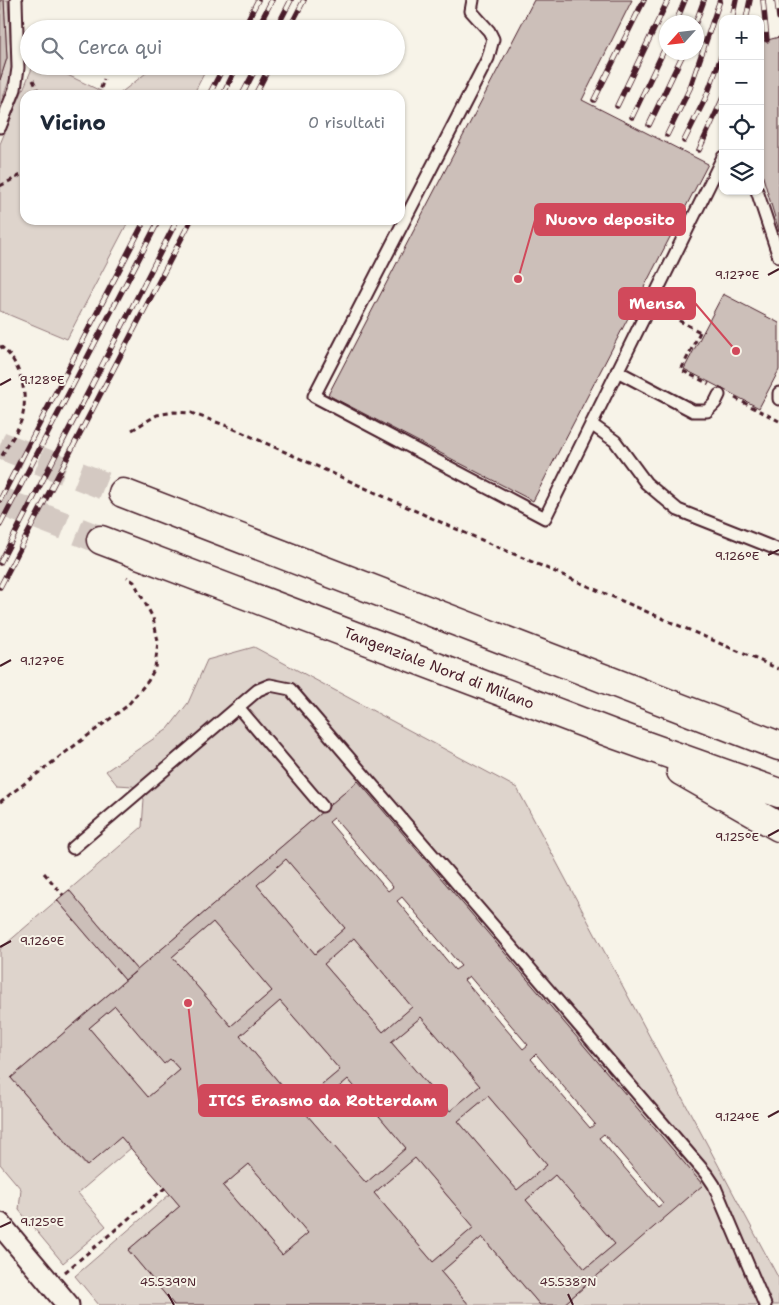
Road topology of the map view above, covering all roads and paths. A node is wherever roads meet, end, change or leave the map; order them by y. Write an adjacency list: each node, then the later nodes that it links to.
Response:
1 (16, 0): 5 (lane)
2 (473, 0): 10 (lane)
3 (104, 79): 4 (path)
4 (100, 90)
5 (0, 127)
6 (719, 165): 13 (lane)
7 (20, 176): 8 (path)
8 (0, 186)
9 (758, 195): 12 (lane)
10 (405, 219)
11 (402, 225): 20 (lane)
12 (779, 257)
13 (650, 305): 14 (path); 16 (lane)
14 (702, 333)
15 (0, 346): 22 (path)
16 (617, 371): 18 (lane); 20 (lane)
17 (779, 392): 19 (lane)
18 (719, 395)
19 (779, 398)
20 (591, 424): 25 (lane)
21 (132, 430): 27 (path)
22 (0, 460)
23 (123, 493): 30 (highway)
24 (101, 540): 29 (highway, Tangenziale Nord di Milano)
25 (779, 550)
26 (120, 572): 32 (path)
27 (779, 669)
28 (238, 707): 33 (lane); 35 (lane); 42 (lane)
29 (616, 735): 31 (highway, Tangenziale Nord di Milano); 34 (highway)
30 (779, 746)
31 (779, 793)
32 (0, 802)
33 (322, 806)
34 (779, 827)
35 (73, 848)
36 (44, 873): 37 (path)
37 (63, 895)
38 (165, 1188): 40 (path)
39 (0, 1224): 41 (street)
40 (65, 1272)
41 (68, 1305)
42 (765, 1305)

